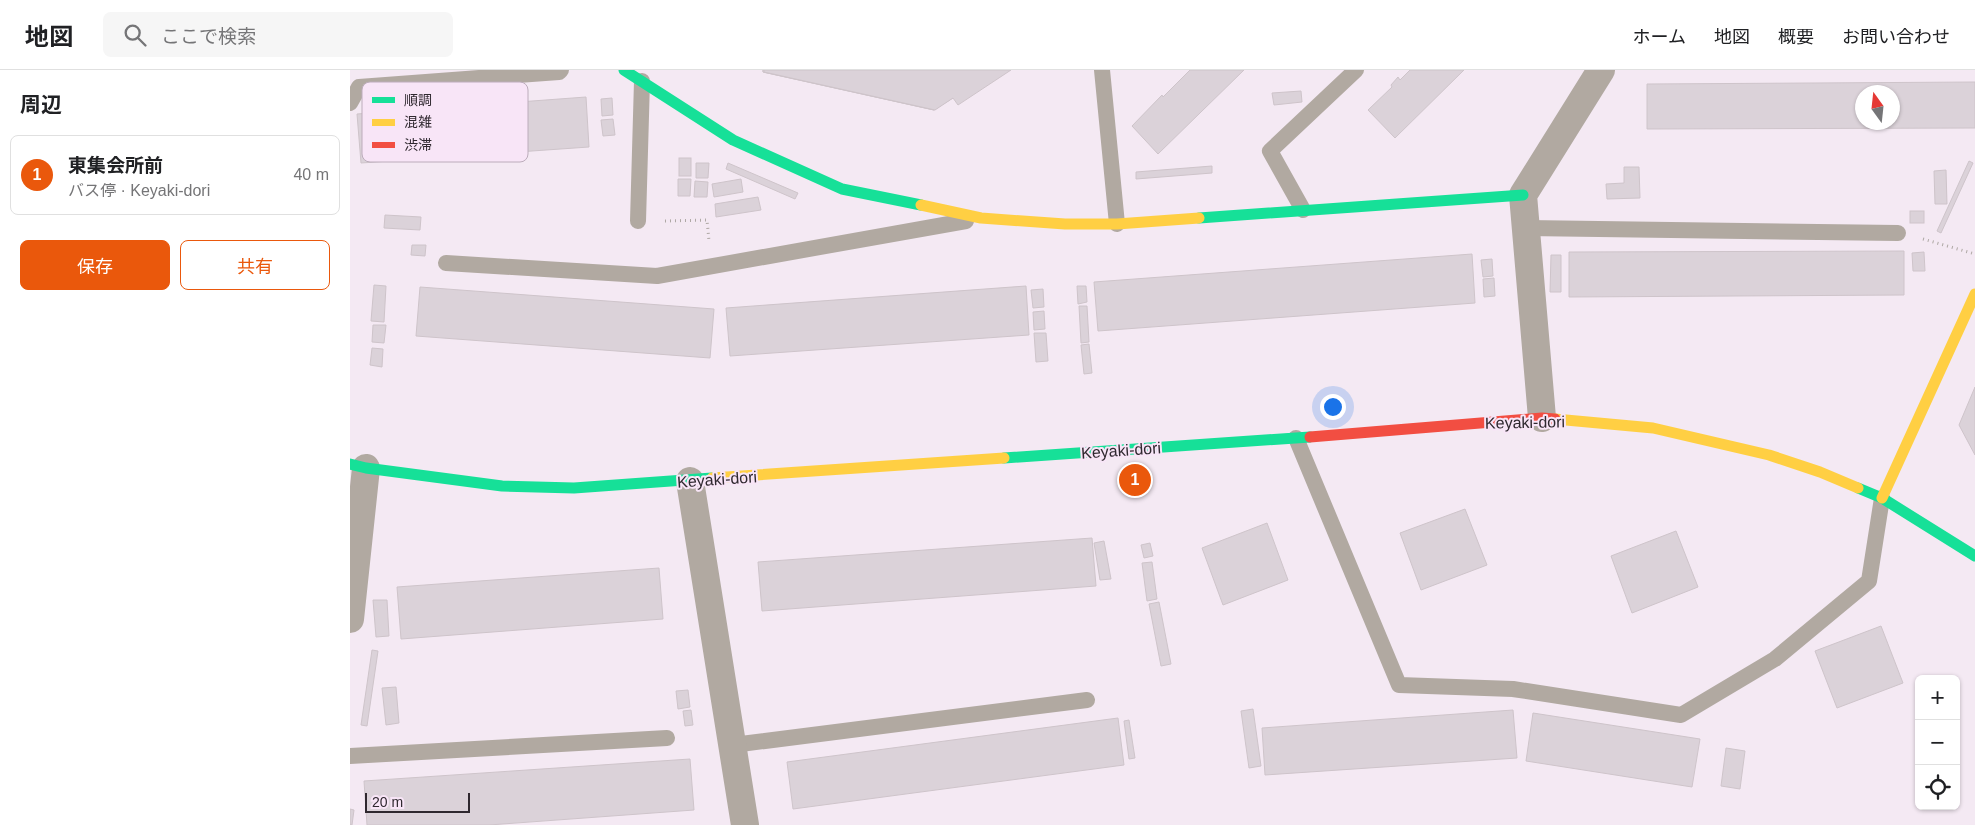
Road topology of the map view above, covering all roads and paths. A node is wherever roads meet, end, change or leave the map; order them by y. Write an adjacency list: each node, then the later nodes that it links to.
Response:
1 (561, 70): 7 (lane)
2 (624, 70): 6 (street)
3 (1102, 70): 14 (lane)
4 (1356, 70): 11 (lane)
5 (1601, 70): 10 (street)
6 (642, 81): 12 (street); 13 (lane)
7 (426, 82)
8 (362, 87): 9 (lane)
9 (350, 104)
10 (1523, 195): 11 (street); 15 (street)
11 (1303, 210): 14 (street)
12 (981, 218): 14 (street); 19 (lane)
13 (638, 222): 19 (path)
14 (1117, 224)
15 (1526, 228): 16 (lane); 21 (street)
16 (1898, 233): 17 (path)
17 (1975, 254)
18 (446, 263): 19 (lane)
19 (710, 266)
20 (1975, 294): 25 (street)
21 (1542, 418): 22 (street, Keyaki-dori); 25 (street, Keyaki-dori)
22 (1296, 438): 24 (street, Keyaki-dori); 25 (lane)
23 (358, 466): 24 (street, Keyaki-dori); 26 (street)
24 (690, 481): 31 (street)
25 (1882, 498): 27 (street, Keyaki-dori)
26 (355, 518): 28 (street)
27 (1975, 556)
28 (350, 619)
29 (1087, 700): 31 (lane)
30 (667, 738): 32 (lane)
31 (733, 745): 33 (street)
32 (350, 756)
33 (745, 825)

